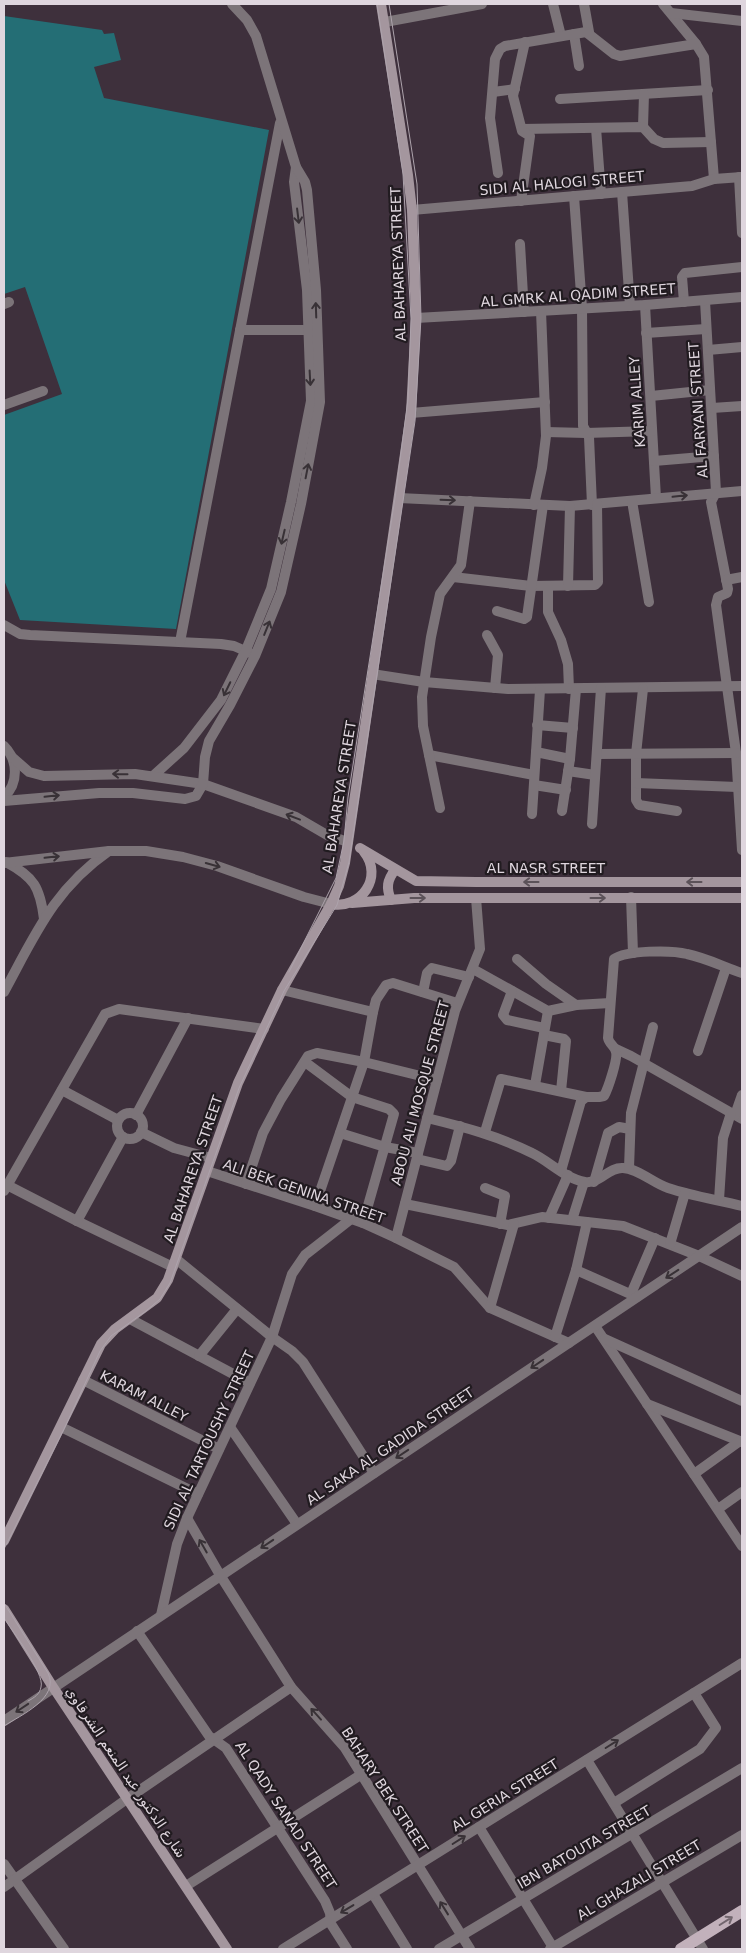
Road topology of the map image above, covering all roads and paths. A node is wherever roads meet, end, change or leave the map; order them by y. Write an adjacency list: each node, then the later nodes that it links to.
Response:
1 (232, 4): 22 (street)
2 (381, 4): 10 (main road, AL BAHAREYA STREET)
3 (482, 4): 7 (street)
4 (553, 4): 13 (street)
5 (584, 4): 11 (street)
6 (663, 4): 8 (street)
7 (439, 8): 10 (street)
8 (671, 13): 9 (street); 15 (street)
9 (742, 21)
10 (385, 22): 35 (main road, AL BAHAREYA STREET)
11 (589, 32): 12 (street); 15 (street)
12 (574, 34): 13 (street); 16 (street)
13 (561, 36): 14 (street)
14 (525, 42): 17 (street); 19 (street)
15 (696, 44): 18 (street)
16 (579, 66)
17 (514, 89): 19 (street); 25 (street)
18 (708, 90): 20 (street); 26 (street)
19 (492, 92): 28 (street)
20 (644, 94): 21 (street); 23 (street)
21 (560, 99)
22 (281, 119): 27 (street); 49 (street)
23 (643, 127): 24 (street); 26 (street)
24 (596, 128): 25 (street); 32 (street)
25 (522, 129): 34 (street)
26 (711, 142): 30 (street)
27 (296, 167): 50 (street, one-way to 50); 73 (street, one-way to 27)
28 (498, 174)
29 (740, 177): 30 (street, SIDI AL HALOGI STREET); 36 (street)
30 (714, 179): 31 (street, SIDI AL HALOGI STREET)
31 (622, 192): 32 (street, SIDI AL HALOGI STREET); 43 (street)
32 (601, 194): 33 (street, SIDI AL HALOGI STREET)
33 (574, 196): 34 (street, SIDI AL HALOGI STREET); 44 (street)
34 (521, 201): 35 (street, SIDI AL HALOGI STREET)
35 (412, 210): 47 (main road, AL BAHAREYA STREET)
36 (742, 233)
37 (520, 244): 46 (street)
38 (742, 267): 41 (street)
39 (742, 297): 40 (street, AL GMRK AL QADIM STREET)
40 (705, 301): 41 (street, AL GMRK AL QADIM STREET); 48 (street, AL FARYANI STREET)
41 (684, 302): 42 (street, AL GMRK AL QADIM STREET)
42 (645, 305): 43 (street, AL GMRK AL QADIM STREET); 51 (street, KARIM ALLEY)
43 (630, 306): 44 (street, AL GMRK AL QADIM STREET)
44 (582, 308): 45 (street, AL GMRK AL QADIM STREET); 64 (street)
45 (542, 311): 46 (street, AL GMRK AL QADIM STREET); 57 (street)
46 (524, 312): 47 (street, AL GMRK AL QADIM STREET)
47 (416, 318): 61 (main road, AL BAHAREYA STREET)
48 (706, 329): 51 (street); 53 (street, AL FARYANI STREET)
49 (240, 330): 50 (street); 87 (street)
50 (308, 330): 73 (street, one-way to 73)
51 (646, 333): 56 (street, KARIM ALLEY)
52 (742, 347): 53 (street)
53 (708, 350): 54 (street, AL FARYANI STREET)
54 (710, 390): 56 (street); 60 (street, AL FARYANI STREET)
55 (43, 391): 58 (street)
56 (651, 396): 62 (street, KARIM ALLEY)
57 (545, 402): 61 (street); 63 (street)
58 (4, 404)
59 (742, 406): 60 (street)
60 (712, 408): 65 (street, AL FARYANI STREET)
61 (411, 413): 69 (main road, AL BAHAREYA STREET)
62 (652, 431): 64 (street); 66 (street, KARIM ALLEY)
63 (546, 432): 64 (street); 75 (street)
64 (586, 433): 74 (street)
65 (714, 456): 66 (street); 68 (street, AL FARYANI STREET)
66 (654, 461): 70 (street, KARIM ALLEY)
67 (742, 491): 68 (street)
68 (716, 492): 70 (street, one-way to 68); 79 (street, AL FARYANI STREET)
69 (399, 498): 71 (street, one-way to 71); 90 (main road, AL BAHAREYA STREET)
70 (656, 498): 72 (street)
71 (470, 500): 75 (street); 77 (street)
72 (632, 501): 74 (street); 83 (street)
73 (296, 503): 88 (street, one-way to 88); 89 (street, one-way to 73)
74 (594, 504): 76 (street); 82 (street)
75 (538, 505): 76 (street); 80 (street)
76 (570, 506): 82 (street)
77 (453, 577): 80 (street); 91 (street)
78 (742, 577): 79 (street)
79 (726, 580): 92 (street)
80 (531, 586): 81 (street); 84 (street)
81 (548, 586): 82 (street); 97 (street)
82 (568, 586)
83 (649, 602)
84 (497, 611)
85 (4, 625): 87 (street)
86 (487, 635): 94 (street)
87 (180, 642): 88 (street)
88 (246, 650): 89 (street); 112 (street, one-way to 112)
89 (255, 656): 115 (street)
90 (372, 674): 91 (street); 125 (main road, AL BAHAREYA STREET)
91 (424, 682): 94 (street); 104 (street)
92 (727, 686): 93 (street); 96 (street); 101 (street)
93 (742, 686)
94 (495, 688): 98 (street)
95 (601, 688): 96 (street); 97 (street); 105 (street)
96 (643, 688): 106 (street)
97 (572, 689): 98 (street); 100 (street)
98 (540, 690): 99 (street)
99 (537, 725): 100 (street); 103 (street)
100 (573, 728): 109 (street)
101 (738, 740): 107 (street)
102 (4, 746): 108 (street)
103 (536, 752): 109 (street); 113 (street)
104 (428, 754): 113 (street); 120 (street)
105 (597, 754): 106 (street); 111 (street)
106 (636, 754): 107 (street); 114 (street)
107 (736, 754): 116 (street)
108 (12, 758): 112 (street, one-way to 108); 118 (street)
109 (570, 759): 110 (street)
110 (568, 771): 111 (street); 117 (street)
111 (595, 775): 124 (street)
112 (153, 776): 115 (street)
113 (534, 780): 117 (street); 123 (street)
114 (636, 783): 116 (street); 122 (street)
115 (203, 784): 119 (street, one-way to 115); 125 (street, one-way to 115)
116 (736, 787): 127 (street)
117 (566, 790): 121 (street)
118 (4, 797)
119 (4, 801)
120 (440, 808)
121 (562, 811)
122 (677, 811)
123 (532, 814)
124 (592, 824)
125 (348, 842): 126 (main road, AL NASR STREET); 137 (main road, AL BAHAREYA STREET)
126 (360, 848): 130 (main road, AL NASR STREET); 136 (main road)
127 (742, 850)
128 (109, 851): 129 (street, one-way to 128); 137 (street, one-way to 137); 138 (street)
129 (5, 862): 138 (street)
130 (395, 870): 131 (main road, AL NASR STREET, one-way to 130); 135 (main road)
131 (742, 882)
132 (476, 898): 133 (main road, one-way to 133); 135 (main road, one-way to 132); 142 (street, ABOU ALI MOSQUE STREET)
133 (632, 898): 134 (main road); 139 (street)
134 (742, 898)
135 (391, 900): 136 (main road)
136 (352, 903): 137 (main road)
137 (331, 904): 144 (main road, AL BAHAREYA STREET)
138 (44, 919): 146 (street)
139 (633, 953): 141 (street); 149 (street)
140 (517, 959): 150 (street)
141 (726, 968): 143 (street); 158 (street)
142 (471, 973): 145 (street); 147 (street); 148 (street, ABOU ALI MOSQUE STREET)
143 (742, 973)
144 (282, 990): 152 (street); 155 (main road, AL BAHAREYA STREET)
145 (512, 991): 151 (street); 156 (street)
146 (4, 992)
147 (423, 992): 148 (street); 152 (street)
148 (457, 1002): 162 (street, ABOU ALI MOSQUE STREET)
149 (610, 1004): 150 (street); 157 (street)
150 (576, 1006): 151 (street)
151 (548, 1011): 156 (street)
152 (372, 1012): 160 (street)
153 (188, 1018): 155 (street); 164 (street); 169 (street)
154 (653, 1027): 161 (street)
155 (264, 1029): 181 (main road, AL BAHAREYA STREET)
156 (544, 1032): 163 (street); 165 (street)
157 (616, 1049): 161 (street); 168 (street)
158 (698, 1051)
159 (308, 1058): 160 (street); 167 (street); 186 (street)
160 (364, 1062): 162 (street); 167 (street)
161 (643, 1062): 170 (street); 174 (street)
162 (437, 1080): 171 (street, ABOU ALI MOSQUE STREET)
163 (535, 1086): 165 (street); 176 (street)
164 (62, 1090): 172 (street); 187 (street)
165 (561, 1091): 168 (street)
166 (742, 1095): 170 (street)
167 (352, 1097): 177 (street); 179 (street)
168 (586, 1097): 184 (street)
169 (136, 1115): 172 (street); 175 (street)
170 (736, 1116): 190 (street)
171 (427, 1118): 173 (street); 180 (street, ABOU ALI MOSQUE STREET)
172 (118, 1120): 178 (street)
173 (460, 1126): 176 (street); 180 (street)
174 (630, 1129): 182 (street); 185 (street)
175 (141, 1132): 178 (street); 181 (street)
176 (485, 1132): 184 (street)
177 (340, 1133): 179 (street); 192 (street)
178 (123, 1138): 197 (street)
179 (385, 1147): 180 (street); 199 (street)
180 (418, 1156): 191 (street, ABOU ALI MOSQUE STREET)
181 (212, 1158): 183 (main road, AL BAHAREYA STREET)
182 (629, 1168): 185 (street); 189 (street)
183 (207, 1172): 186 (street, ALI BEK GENINA STREET); 207 (main road, AL BAHAREYA STREET)
184 (564, 1173): 185 (street); 194 (street)
185 (589, 1182): 196 (street)
186 (246, 1184): 192 (street, ALI BEK GENINA STREET)
187 (6, 1188): 197 (street)
188 (485, 1188): 200 (street)
189 (686, 1193): 190 (street); 205 (street)
190 (719, 1200): 193 (street)
191 (405, 1204): 200 (street); 203 (street, ABOU ALI MOSQUE STREET)
192 (315, 1206): 195 (street, ALI BEK GENINA STREET)
193 (742, 1206)
194 (549, 1218): 196 (street); 201 (street)
195 (351, 1219): 199 (street, ALI BEK GENINA STREET); 215 (street, SIDI AL TARTOUSHY STREET)
196 (572, 1220): 198 (street)
197 (77, 1222): 207 (street)
198 (587, 1222): 204 (street); 208 (street)
199 (364, 1223): 203 (street, ALI BEK GENINA STREET)
200 (500, 1224): 201 (street)
201 (514, 1224): 212 (street)
202 (742, 1228): 206 (street, AL SAKA AL GADIDA STREET)
203 (396, 1238): 212 (street, ALI BEK GENINA STREET)
204 (655, 1238): 205 (street); 210 (street)
205 (670, 1244): 206 (street)
206 (699, 1256): 209 (street); 210 (street, AL SAKA AL GADIDA STREET, one-way to 210)
207 (175, 1263): 211 (street); 213 (main road, AL BAHAREYA STREET)
208 (576, 1270): 210 (street); 216 (street)
209 (742, 1276)
210 (634, 1296): 214 (street, AL SAKA AL GADIDA STREET)
211 (237, 1308): 215 (street); 219 (street)
212 (490, 1308): 216 (street, ALI BEK GENINA STREET)
213 (130, 1319): 219 (street); 220 (main road, AL BAHAREYA STREET)
214 (595, 1326): 217 (street); 218 (street, AL SAKA AL GADIDA STREET)
215 (272, 1337): 221 (street, SIDI AL TARTOUSHY STREET); 228 (street)
216 (555, 1337): 218 (street, ALI BEK GENINA STREET)
217 (604, 1339): 222 (street); 223 (street)
218 (569, 1343): 228 (street, AL SAKA AL GADIDA STREET, one-way to 228)
219 (199, 1356): 221 (street)
220 (84, 1380): 224 (main road, AL BAHAREYA STREET); 227 (street, KARAM ALLEY)
221 (250, 1383): 225 (street, SIDI AL TARTOUSHY STREET)
222 (742, 1401)
223 (647, 1404): 226 (street); 229 (street)
224 (61, 1427): 231 (street); 235 (main road, AL BAHAREYA STREET)
225 (230, 1427): 227 (street, SIDI AL TARTOUSHY STREET); 234 (street)
226 (741, 1441): 229 (street)
227 (219, 1449): 231 (street, SIDI AL TARTOUSHY STREET)
228 (374, 1473): 234 (street, AL SAKA AL GADIDA STREET)
229 (694, 1474): 232 (street)
230 (742, 1492): 232 (street)
231 (198, 1494): 233 (street, SIDI AL TARTOUSHY STREET)
232 (718, 1509): 236 (street)
233 (187, 1518): 237 (street, BAHARY BEK STREET, one-way to 233); 239 (street, SIDI AL TARTOUSHY STREET)
234 (297, 1524): 237 (street, AL SAKA AL GADIDA STREET, one-way to 237)
235 (4, 1541)
236 (742, 1546)
237 (220, 1575): 239 (street, AL SAKA AL GADIDA STREET); 242 (street, BAHARY BEK STREET)
238 (4, 1609): 243 (main road, شارع الدكتور عبد المنعم الشرقاوي)
239 (161, 1614): 240 (street, AL SAKA AL GADIDA STREET)
240 (137, 1631): 243 (street, AL SAKA AL GADIDA STREET); 246 (street, AL QADY SANAD STREET)
241 (742, 1664): 244 (street, AL GERIA STREET)
242 (291, 1687): 246 (street); 249 (street, BAHARY BEK STREET, one-way to 242)
243 (53, 1688): 245 (street, AL SAKA AL GADIDA STREET, one-way to 245); 250 (main road, شارع الدكتور عبد المنعم الشرقاوي)
244 (694, 1693): 247 (street, AL GERIA STREET, one-way to 244); 251 (street)
245 (4, 1721)
246 (213, 1740): 250 (street); 252 (street, AL QADY SANAD STREET)
247 (587, 1760): 251 (street); 253 (street, AL GERIA STREET)
248 (742, 1768): 254 (street, IBN BATOUTA STREET)
249 (362, 1774): 252 (street); 257 (street, BAHARY BEK STREET)
250 (128, 1798): 258 (street); 260 (main road, شارع الدكتور عبد المنعم الشرقاوي)
251 (614, 1803): 254 (street)
252 (278, 1828): 260 (street); 265 (street, AL QADY SANAD STREET)
253 (479, 1828): 257 (street, AL GERIA STREET, one-way to 253); 263 (street)
254 (632, 1835): 259 (street); 263 (street, IBN BATOUTA STREET)
255 (742, 1835): 259 (street, AL GHAZALI STREET)
256 (4, 1864): 258 (street)
257 (418, 1865): 262 (street, AL GERIA STREET); 266 (street, BAHARY BEK STREET, one-way to 257)
258 (15, 1879): 261 (street); 268 (street)
259 (662, 1882): 267 (street); 275 (street, AL GHAZALI STREET)
260 (186, 1886): 269 (main road, شارع الدكتور عبد المنعم الشرقاوي)
261 (4, 1887)
262 (373, 1894): 265 (street, AL GERIA STREET, one-way to 265); 272 (street)
263 (523, 1898): 266 (street, IBN BATOUTA STREET); 275 (street)
264 (742, 1911): 267 (main road, one-way to 264)
265 (330, 1919): 270 (street, AL GERIA STREET); 271 (street, AL QADY SANAD STREET)
266 (461, 1935): 273 (street, IBN BATOUTA STREET); 274 (street, BAHARY BEK STREET)
267 (700, 1944): 276 (main road)
268 (64, 1949)
269 (227, 1949)
270 (283, 1949)
271 (347, 1949)
272 (407, 1949)
273 (439, 1949)
274 (470, 1949)
275 (552, 1949)
276 (681, 1949)

